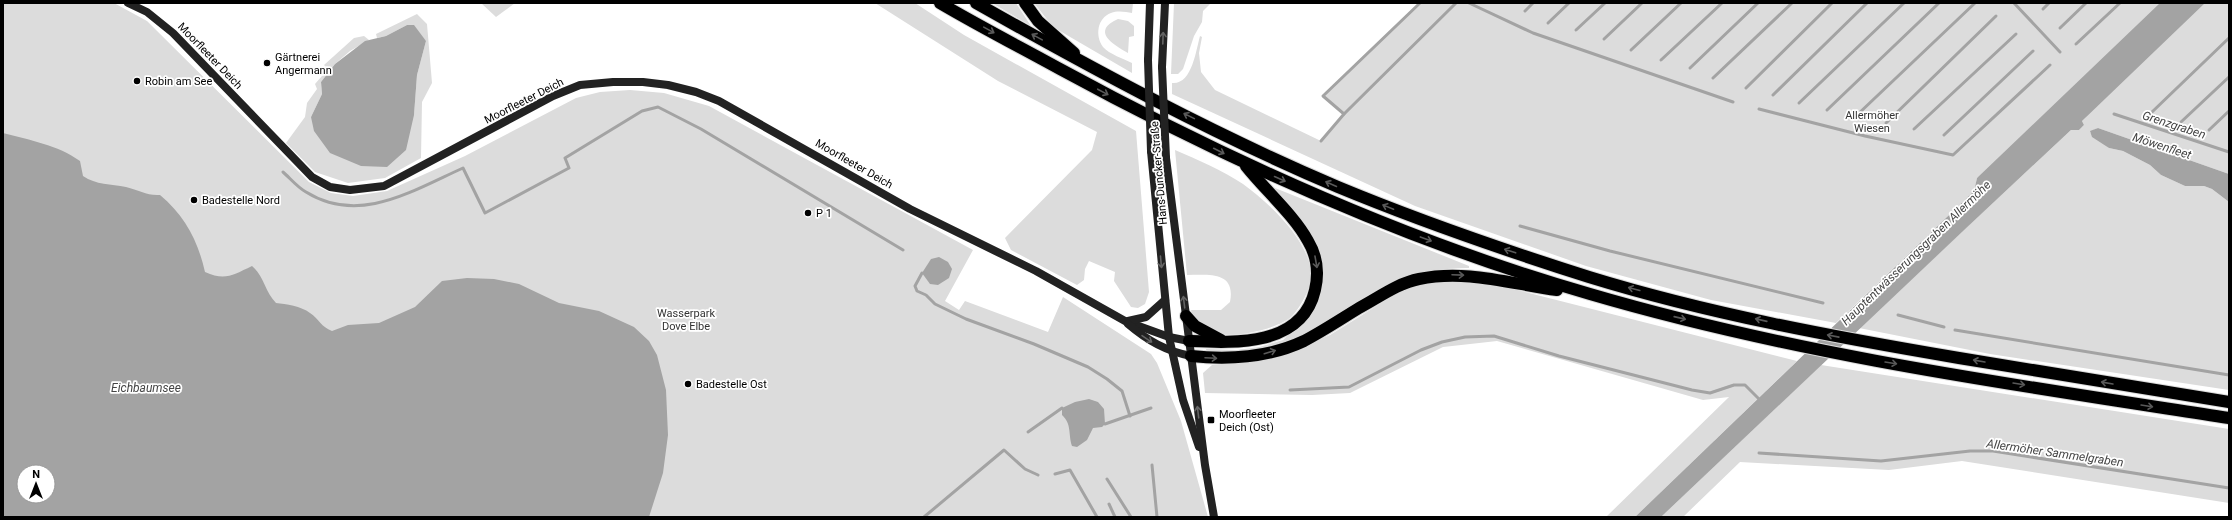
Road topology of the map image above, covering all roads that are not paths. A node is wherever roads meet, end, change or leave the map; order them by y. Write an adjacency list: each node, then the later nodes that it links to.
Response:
1 (128, 3): 12 (street, Moorfleeter Deich)
2 (940, 3): 8 (highway, one-way to 8)
3 (976, 3): 7 (highway, one-way to 3)
4 (1025, 3): 7 (highway)
5 (1150, 3): 10 (street, Hans-Duncker-Straße, one-way to 10, bridge)
6 (1165, 3): 11 (street, Hans-Duncker-Straße, one-way to 6, bridge)
7 (1095, 70): 18 (highway, one-way to 7)
8 (1244, 163): 9 (highway, one-way to 9); 15 (highway, one-way to 15)
9 (1588, 294): 17 (highway, one-way to 9); 19 (highway, one-way to 19)
10 (1165, 300): 12 (street); 13 (street, Hans-Duncker-Straße)
11 (1186, 316): 14 (street, Hans-Duncker-Straße); 15 (highway)
12 (1125, 321): 13 (street, Moorfleeter Deich); 16 (street, Moorfleeter Deich, one-way to 16)
13 (1169, 337): 14 (street, Moorfleeter Deich); 16 (street, Hans-Duncker-Straße)
14 (1189, 341): 15 (highway); 17 (street, Hans-Duncker-Straße)
15 (1228, 343)
16 (1172, 352): 17 (street, Moorfleeter Deich); 20 (street, Hans-Duncker-Straße)
17 (1191, 356): 20 (street, Hans-Duncker-Straße, one-way to 17)
18 (2229, 402)
19 (2229, 418)
20 (1205, 465): 21 (street)
21 (1214, 517)

